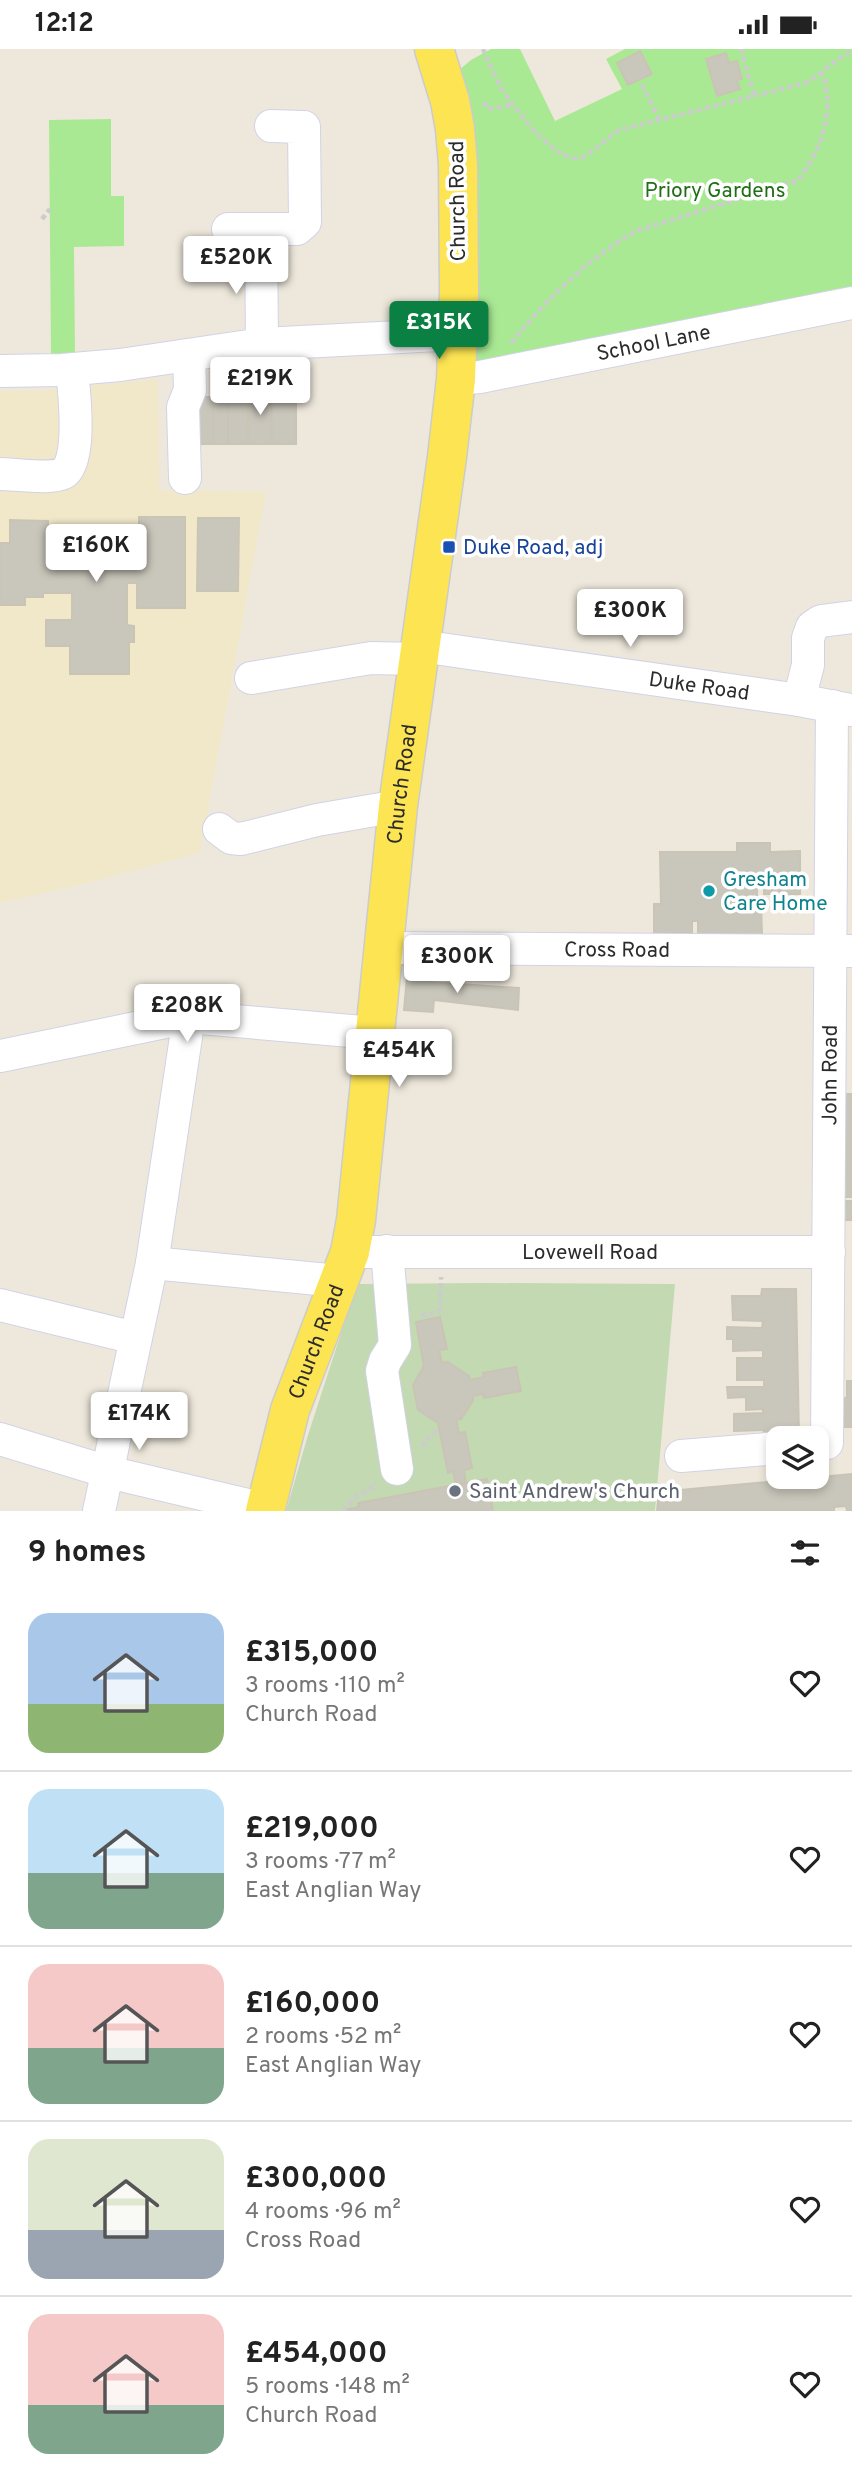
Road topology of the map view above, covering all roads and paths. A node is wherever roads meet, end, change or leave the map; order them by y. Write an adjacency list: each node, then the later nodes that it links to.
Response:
1 (434, 49): 15 (main road, Church Road)
2 (483, 49): 8 (path)
3 (741, 49): 7 (path)
4 (852, 51): 5 (path)
5 (822, 73): 7 (path); 20 (path)
6 (642, 85): 8 (path)
7 (754, 95): 8 (path)
8 (659, 119)
9 (271, 126): 13 (street)
10 (50, 209): 11 (path)
11 (42, 219)
12 (228, 229): 13 (street)
13 (261, 229): 16 (street)
14 (852, 303): 20 (street, School Lane)
15 (458, 334): 16 (street); 20 (main road, Church Road)
16 (262, 344): 17 (street)
17 (188, 355): 18 (street); 22 (street)
18 (72, 370): 19 (street); 21 (street)
19 (0, 371)
20 (468, 378): 24 (main road, Church Road)
21 (0, 474)
22 (185, 478)
23 (852, 617): 26 (street)
24 (419, 652): 25 (street, Duke Road); 26 (street, Duke Road); 28 (main road, Church Road)
25 (251, 678)
26 (799, 700): 27 (street, Duke Road)
27 (842, 708): 31 (street, John Road)
28 (398, 806): 29 (street); 30 (main road, Church Road)
29 (219, 829)
30 (383, 949): 31 (street, Cross Road); 33 (main road, Church Road)
31 (841, 950): 37 (street, John Road)
32 (188, 1017): 33 (street); 34 (street); 38 (street)
33 (374, 1033): 39 (main road, Church Road)
34 (0, 1056)
35 (387, 1251): 36 (street, Lovewell Road); 39 (street, Lovewell Road); 41 (street)
36 (441, 1251): 37 (street, Lovewell Road); 41 (path)
37 (828, 1252): 44 (street, John Road)
38 (152, 1263): 39 (street, Lovewell Road); 42 (street)
39 (344, 1267): 50 (main road, Church Road)
40 (0, 1305): 42 (street)
41 (393, 1325): 47 (street)
42 (135, 1338): 48 (street)
43 (0, 1439): 48 (street)
44 (832, 1443)
45 (766, 1449): 46 (street)
46 (681, 1456)
47 (397, 1469)
48 (108, 1472): 50 (street); 51 (street)
49 (365, 1492): 52 (path)
50 (265, 1510)
51 (99, 1511)
52 (343, 1511)

